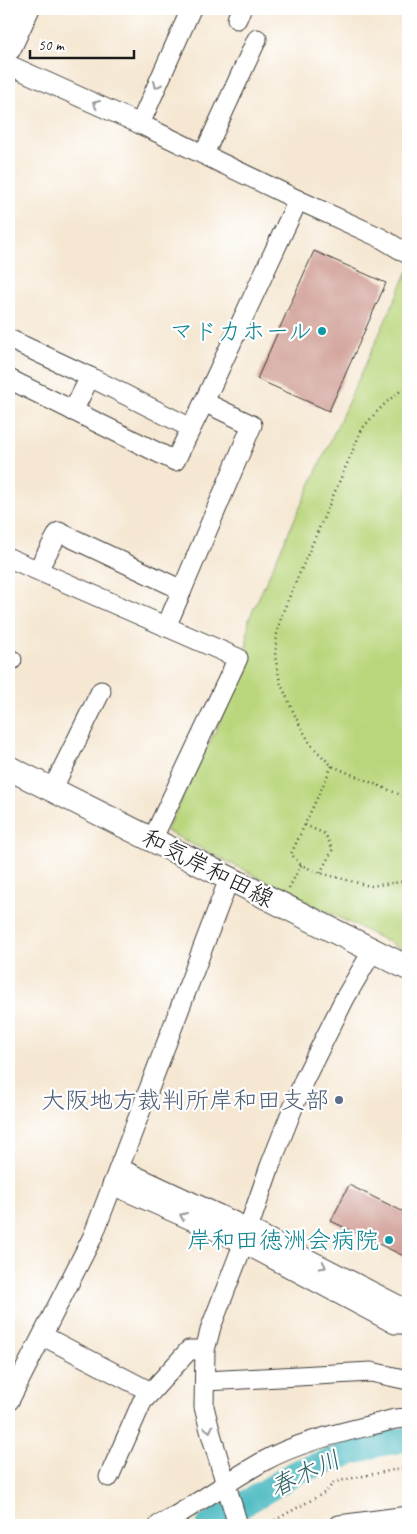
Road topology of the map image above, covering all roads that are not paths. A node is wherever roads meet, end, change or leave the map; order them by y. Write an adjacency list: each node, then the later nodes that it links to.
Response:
1 (27, 9): 4 (main road)
2 (191, 9): 6 (street, one-way to 6)
3 (257, 39): 7 (street)
4 (9, 48)
5 (9, 64): 6 (street, one-way to 5)
6 (140, 124): 7 (street)
7 (204, 154): 8 (street)
8 (298, 200): 9 (street); 13 (street)
9 (406, 252)
10 (9, 339): 11 (street)
11 (90, 377): 14 (street); 15 (street)
12 (9, 379): 14 (street)
13 (204, 402): 15 (street); 18 (street)
14 (73, 411): 15 (street)
15 (191, 428)
16 (9, 558): 17 (street)
17 (38, 569): 18 (street); 19 (street)
18 (182, 590): 19 (street)
19 (166, 626): 23 (street)
20 (101, 691): 22 (street)
21 (9, 768): 22 (main road, 和気岸和田線)
22 (52, 790): 23 (main road, 和気岸和田線)
23 (152, 840): 24 (main road, 和気岸和田線)
24 (230, 879): 25 (main road, 和気岸和田線); 27 (street)
25 (373, 950): 26 (main road, 和気岸和田線); 28 (street)
26 (408, 968)
27 (116, 1176): 28 (street); 30 (street)
28 (246, 1236): 29 (street); 31 (street)
29 (408, 1316)
30 (43, 1336): 34 (street); 35 (street)
31 (205, 1350): 32 (street); 34 (street)
32 (205, 1380): 33 (street); 38 (street, one-way to 38)
33 (408, 1380)
34 (151, 1392): 37 (street)
35 (9, 1401)
36 (408, 1418): 38 (street)
37 (109, 1477)
38 (226, 1487): 40 (street); 41 (street)
39 (408, 1516): 42 (street)
40 (159, 1525)
41 (238, 1525)
42 (339, 1525)

